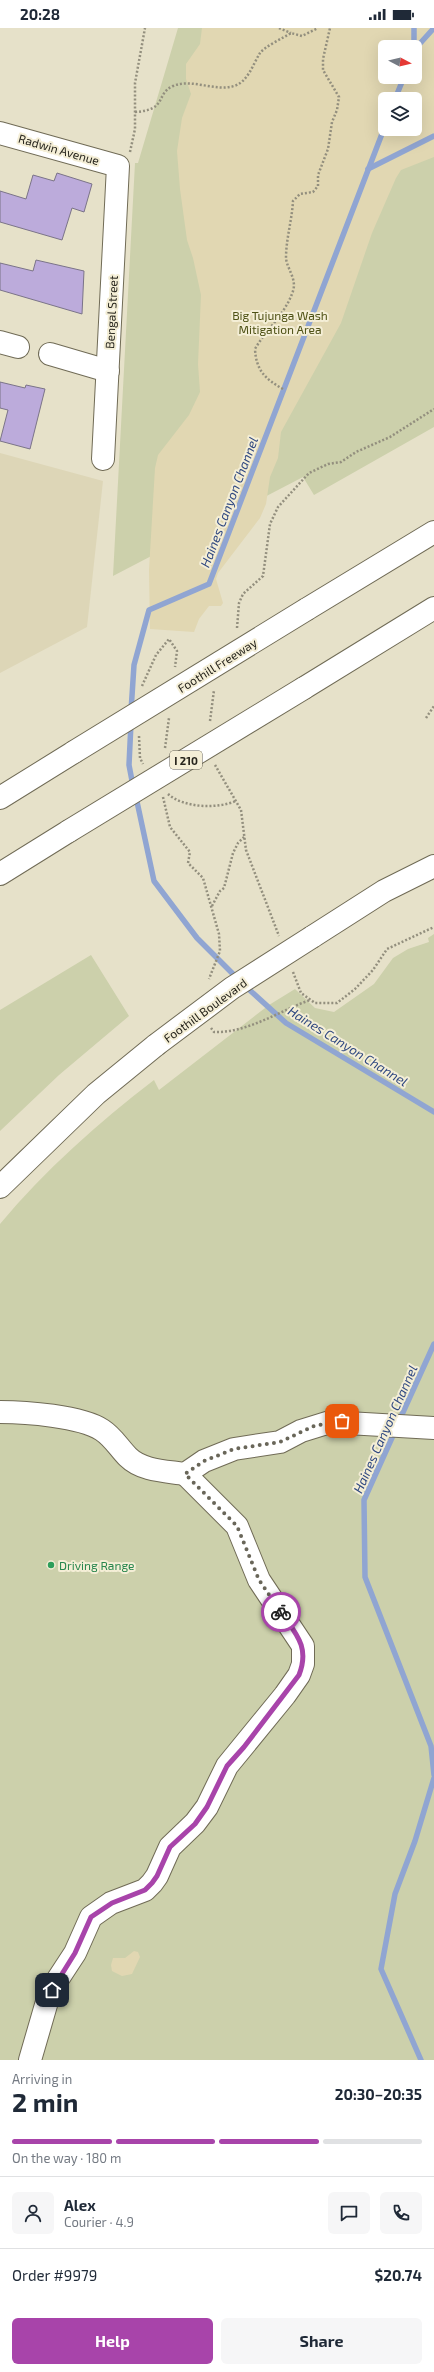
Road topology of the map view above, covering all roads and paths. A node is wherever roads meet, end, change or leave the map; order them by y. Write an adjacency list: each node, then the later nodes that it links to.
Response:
1 (144, 28): 6 (path)
2 (279, 28): 5 (path)
3 (318, 28): 5 (path)
4 (330, 28): 11 (path)
5 (291, 33): 6 (path)
6 (135, 112): 8 (path)
7 (0, 133): 8 (main road, Radwin Avenue)
8 (118, 166): 10 (main road, Bengal Street)
9 (50, 354): 10 (main road)
10 (108, 371): 13 (main road, Bengal Street)
11 (283, 389)
12 (434, 409): 16 (path)
13 (103, 459)
14 (434, 532): 30 (main road, Foothill Freeway, bridge)
15 (434, 608): 34 (main road, I 210, bridge)
16 (236, 630)
17 (174, 675): 19 (path)
18 (214, 687): 23 (path)
19 (140, 694)
20 (434, 706): 22 (path)
21 (169, 714): 25 (path)
22 (426, 718)
23 (210, 724)
24 (139, 731): 27 (path)
25 (165, 751)
26 (212, 760): 31 (path)
27 (146, 770)
28 (165, 792): 31 (path)
29 (162, 793): 35 (path)
30 (0, 798)
31 (236, 801): 32 (path)
32 (244, 837): 35 (path); 37 (path)
33 (434, 866): 42 (main road, Foothill Boulevard, bridge)
34 (0, 874)
35 (212, 906): 39 (path)
36 (434, 926): 40 (path)
37 (279, 937)
38 (290, 965): 40 (path)
39 (208, 983)
40 (311, 1000): 41 (path)
41 (209, 1027)
42 (0, 1187)
43 (0, 1412): 45 (main road)
44 (434, 1428): 45 (main road)
45 (185, 1474): 46 (main road)
46 (30, 2060)

